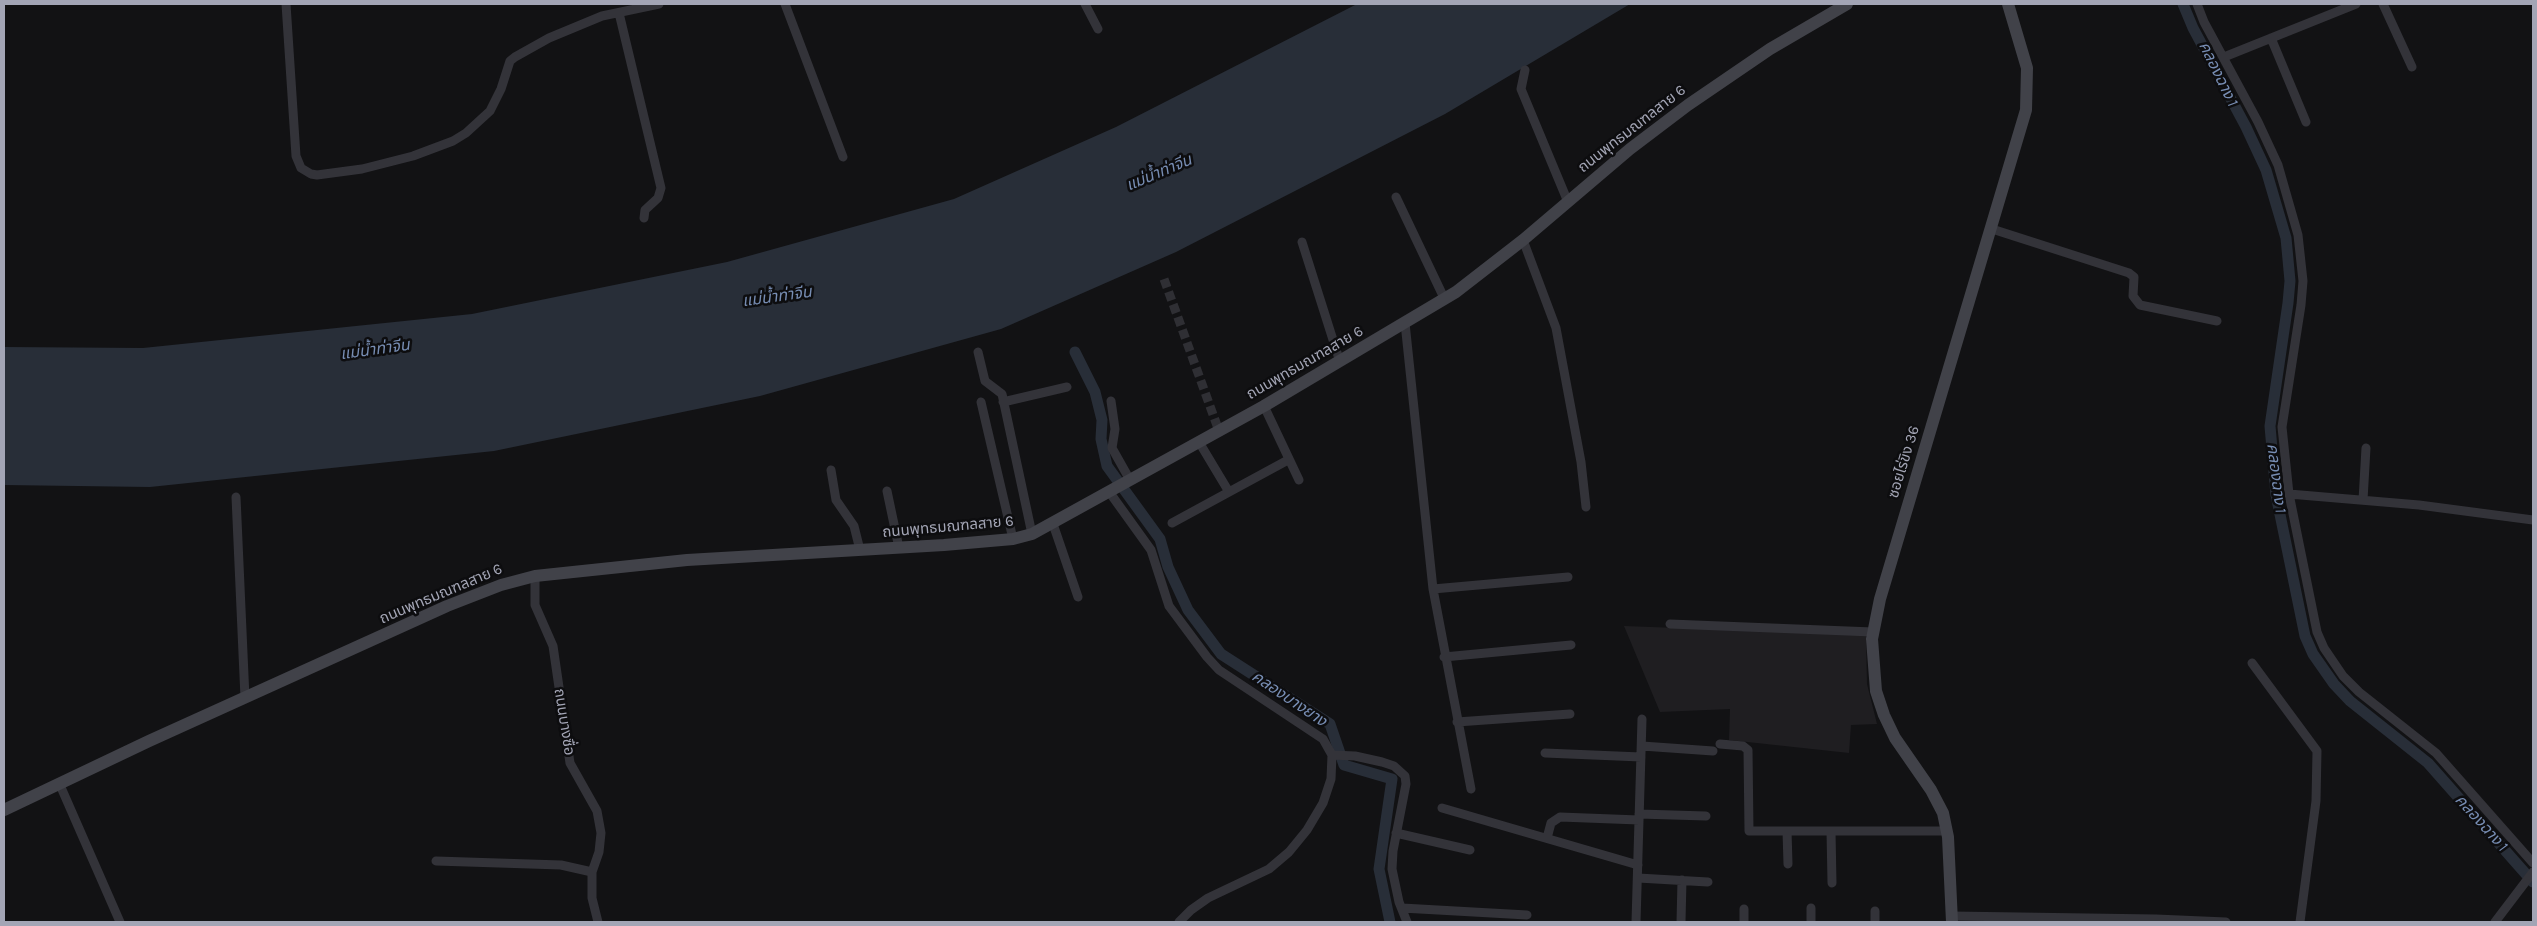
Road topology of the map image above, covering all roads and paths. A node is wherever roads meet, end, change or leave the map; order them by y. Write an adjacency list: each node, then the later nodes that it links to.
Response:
1 (286, 4): 11 (street)
2 (659, 4): 11 (street)
3 (784, 4): 18 (street)
4 (1085, 4): 12 (street)
5 (1847, 4): 10 (main road, ถนนพุทธมณฑลสาย 6)
6 (2008, 4): 22 (main road, ซอยไร่ขิง 36)
7 (2197, 4): 14 (street)
8 (2356, 4): 13 (street)
9 (2383, 4): 15 (street)
10 (1828, 9): 20 (main road, ถนนพุทธมณฑลสาย 6)
11 (619, 13): 21 (street)
12 (1098, 29)
13 (2271, 38): 14 (street); 17 (street)
14 (2224, 58): 44 (street)
15 (2412, 67)
16 (1525, 70): 20 (street)
17 (2306, 122)
18 (843, 157)
19 (1396, 197): 25 (street)
20 (1568, 202): 23 (main road, ถนนพุทธมณฑลสาย 6)
21 (644, 218)
22 (1992, 229): 26 (street); 60 (main road, ซอยไร่ขิง 36)
23 (1523, 240): 25 (main road, ถนนพุทธมณฑลสาย 6); 47 (street)
24 (1302, 242): 29 (street)
25 (1445, 300): 27 (main road, ถนนพุทธมณฑลสาย 6)
26 (2218, 321)
27 (1404, 323): 29 (main road, ถนนพุทธมณฑลสาย 6); 57 (street)
28 (978, 352): 32 (street)
29 (1340, 362): 34 (main road, ถนนพุทธมณฑลสาย 6)
30 (1067, 387): 32 (street)
31 (981, 402): 52 (street)
32 (1003, 402): 51 (street)
33 (1111, 402): 39 (street)
34 (1264, 406): 35 (main road, ถนนพุทธมณฑลสาย 6); 37 (street)
35 (1198, 442): 39 (main road, ถนนพุทธมณฑลสาย 6); 42 (street)
36 (2366, 448): 46 (street)
37 (1288, 460): 40 (street); 42 (street)
38 (831, 470): 54 (street)
39 (1130, 480): 43 (main road, ถนนพุทธมณฑลสาย 6)
40 (1299, 480)
41 (887, 491): 53 (street)
42 (1229, 492): 49 (street)
43 (1110, 493): 50 (main road, ถนนพุทธมณฑลสาย 6); 72 (street)
44 (2289, 494): 46 (street); 87 (street)
45 (236, 497): 64 (street)
46 (2363, 500): 48 (street)
47 (1586, 507)
48 (2533, 520)
49 (1172, 523)
50 (1053, 524): 51 (main road, ถนนพุทธมณฑลสาย 6); 58 (street)
51 (1032, 534): 52 (main road, ถนนพุทธมณฑลสาย 6)
52 (1013, 539): 53 (main road, ถนนพุทธมณฑลสาย 6)
53 (899, 548): 54 (main road, ถนนพุทธมณฑลสาย 6)
54 (860, 550): 55 (main road, ถนนพุทธมณฑลสาย 6)
55 (535, 576): 64 (main road, ถนนพุทธมณฑลสาย 6); 90 (street, ถนนบางซื่อ)
56 (1568, 577): 57 (street)
57 (1433, 588): 62 (street)
58 (1078, 597)
59 (1670, 624): 60 (street)
60 (1872, 632): 81 (main road, ซอยไร่ขิง 36)
61 (1571, 645): 62 (street)
62 (1444, 657): 67 (street)
63 (2252, 663): 112 (street)
64 (245, 698): 74 (main road, ถนนพุทธมณฑลสาย 6)
65 (1570, 714): 67 (street)
66 (1642, 719): 69 (street)
67 (1457, 722): 75 (street)
68 (1720, 744): 80 (street)
69 (1642, 746): 70 (street); 73 (street)
70 (1713, 751)
71 (1545, 752): 73 (street)
72 (1334, 755): 83 (street); 104 (street)
73 (1641, 757): 79 (street)
74 (60, 785): 77 (main road, ถนนพุทธมณฑลสาย 6); 102 (street)
75 (1471, 789)
76 (1442, 808): 84 (street)
77 (4, 810)
78 (1706, 816): 79 (street)
79 (1639, 817): 84 (street); 89 (street)
80 (1787, 831): 82 (street); 88 (street)
81 (1947, 831): 82 (street); 101 (main road, ซอยไร่ขิง 36)
82 (1831, 832): 95 (street)
83 (1396, 833): 85 (street); 96 (street)
84 (1547, 838): 89 (street)
85 (1470, 850)
86 (436, 861): 90 (street)
87 (2533, 863)
88 (1788, 864)
89 (1638, 865): 92 (street)
90 (592, 872): 103 (street, ถนนบางซื่อ)
91 (2533, 872): 113 (street)
92 (1638, 878): 93 (street); 106 (street)
93 (1682, 880): 94 (street); 107 (street)
94 (1708, 882)
95 (1832, 883)
96 (1402, 908): 100 (street); 105 (street)
97 (1811, 908): 109 (street)
98 (1744, 909): 108 (street)
99 (1875, 910): 110 (street)
100 (1527, 915)
101 (1952, 919): 111 (street)
102 (120, 922)
103 (598, 922)
104 (1179, 922)
105 (1407, 922)
106 (1636, 922)
107 (1681, 922)
108 (1744, 922)
109 (1811, 922)
110 (1875, 922)
111 (2226, 922)
112 (2300, 922)
113 (2495, 922)

